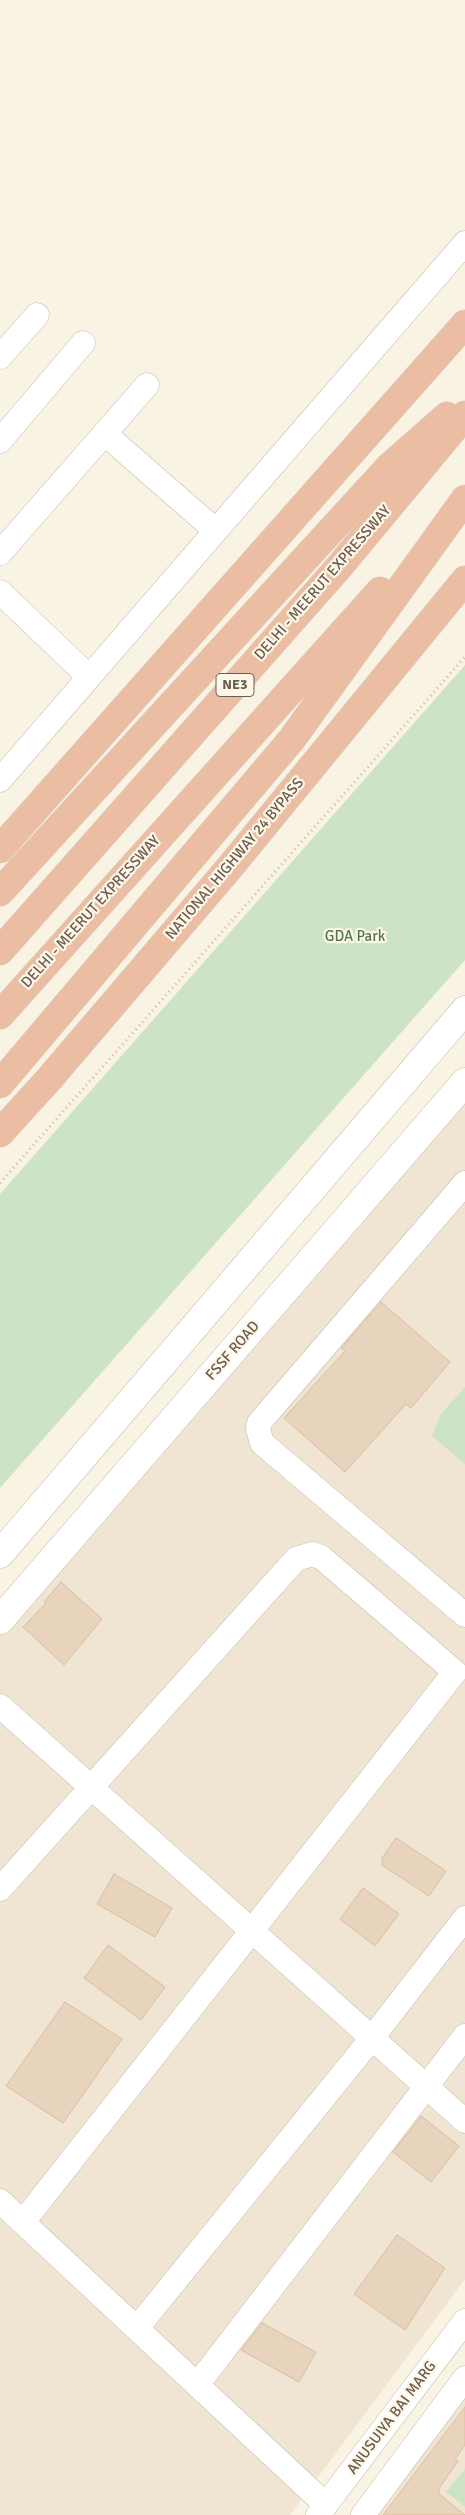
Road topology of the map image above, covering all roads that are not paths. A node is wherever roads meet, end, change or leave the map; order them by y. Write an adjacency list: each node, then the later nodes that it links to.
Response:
1 (465, 243): 12 (street)
2 (37, 315): 5 (street)
3 (465, 324): 18 (highway)
4 (83, 343): 10 (street)
5 (0, 357)
6 (147, 385): 9 (street)
7 (465, 400): 19 (highway)
8 (465, 415): 20 (highway, DELHI - MEERUT EXPRESSWAY / NE3)
9 (105, 434): 12 (street); 13 (street)
10 (0, 442)
11 (465, 499): 22 (highway, DELHI - MEERUT EXPRESSWAY / NE3); 23 (highway)
12 (215, 530): 16 (street)
13 (0, 553)
14 (465, 580): 24 (highway, NATIONAL HIGHWAY 24 BYPASS)
15 (0, 592): 16 (street)
16 (88, 676): 17 (street)
17 (0, 780)
18 (0, 849)
19 (0, 892)
20 (0, 951)
21 (465, 1010): 29 (street)
22 (0, 1015)
23 (46, 1030): 24 (highway); 26 (highway)
24 (70, 1054): 27 (highway, NATIONAL HIGHWAY 24 BYPASS)
25 (465, 1082): 31 (street, FSSF ROAD)
26 (0, 1084)
27 (0, 1133)
28 (465, 1184): 30 (street)
29 (0, 1554)
30 (465, 1615)
31 (0, 1620)
32 (0, 1706): 33 (street)
33 (91, 1788): 34 (street); 36 (street); 36 (street)
34 (0, 1889)
35 (465, 1918): 38 (street)
36 (252, 1931): 38 (street); 42 (street)
37 (465, 2036): 39 (street)
38 (372, 2038): 39 (street); 44 (street)
39 (427, 2087): 40 (street); 46 (street)
40 (465, 2121)
41 (0, 2201): 42 (street)
42 (23, 2222): 44 (street)
43 (465, 2321): 47 (street, ANUSUIYA BAI MARG)
44 (137, 2328): 46 (street)
45 (465, 2378): 48 (street)
46 (197, 2385): 47 (street)
47 (322, 2510)
48 (363, 2515)

